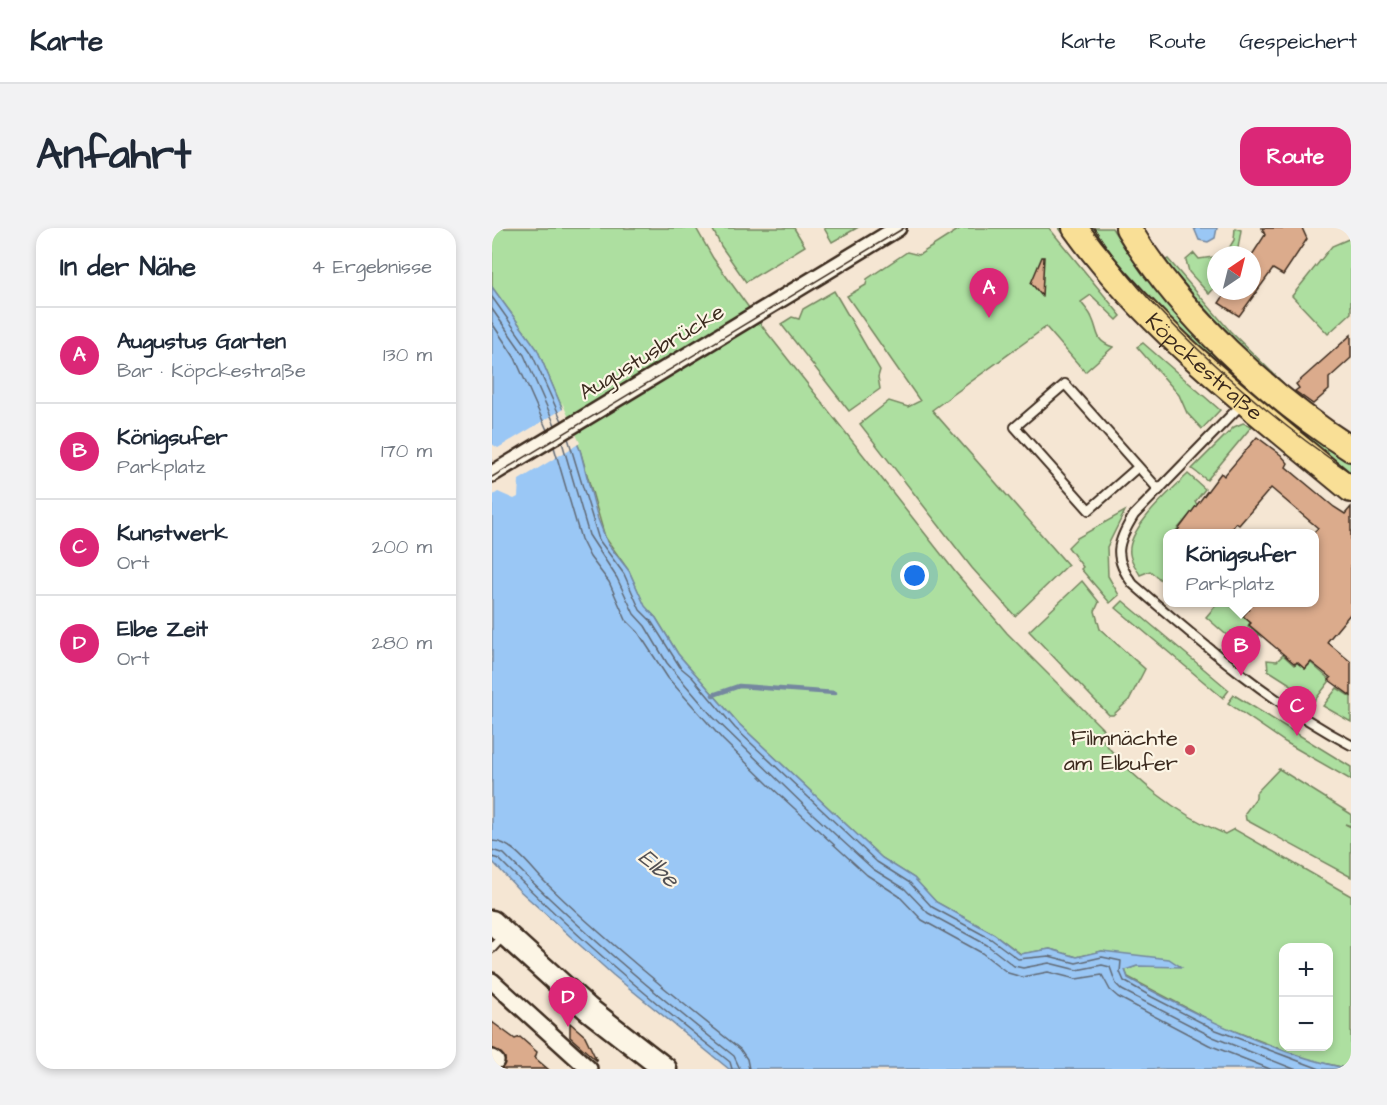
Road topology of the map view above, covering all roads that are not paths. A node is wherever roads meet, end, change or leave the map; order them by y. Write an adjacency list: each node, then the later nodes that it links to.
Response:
1 (898, 228): 7 (street, Augustusbrücke)
2 (1075, 228): 4 (main road, Köpckestraße)
3 (1128, 228): 5 (main road, Köpckestraße)
4 (1245, 401): 8 (lane); 9 (main road, Köpckestraße)
5 (1351, 449)
6 (1138, 467): 6 (lane); 8 (lane)
7 (492, 474)
8 (1159, 490): 10 (lane)
9 (1351, 490)
10 (1351, 745)
11 (496, 935): 14 (main road)
12 (492, 981): 13 (street)
13 (589, 1069)
14 (665, 1069)

